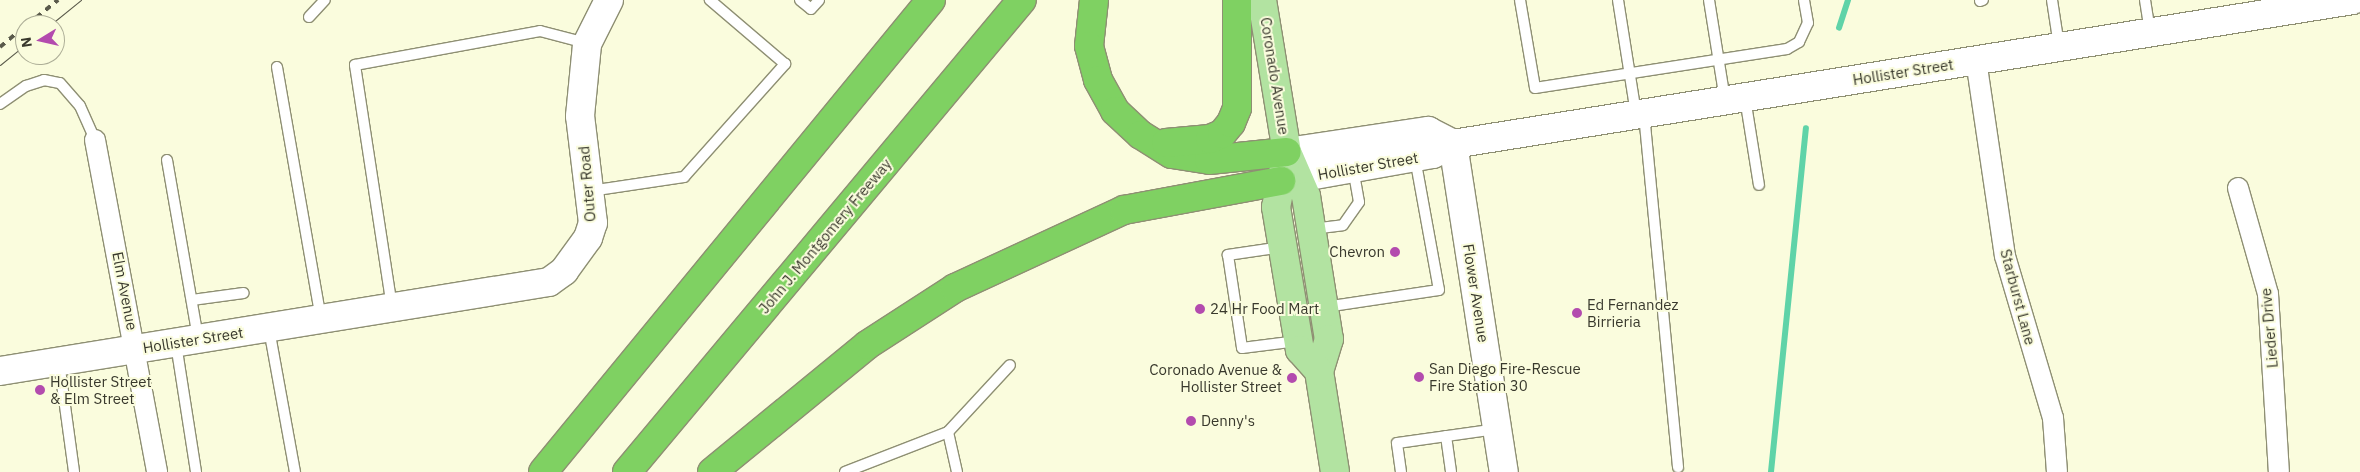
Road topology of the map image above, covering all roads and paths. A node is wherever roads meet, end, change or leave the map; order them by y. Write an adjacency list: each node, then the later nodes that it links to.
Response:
1 (325, 0): 19 (lane)
2 (609, 0): 21 (main road, Outer Road)
3 (710, 0): 40 (lane)
4 (800, 0): 5 (lane)
5 (819, 0)
6 (1022, 0): 65 (highway, John J. Montgomery Freeway)
7 (1094, 0): 31 (highway)
8 (1237, 0): 31 (highway)
9 (1262, 0): 33 (main road, Coronado Avenue)
10 (1520, 0): 26 (lane)
11 (1618, 0): 26 (lane)
12 (1709, 0): 23 (lane)
13 (1804, 0): 23 (lane)
14 (2052, 0): 22 (lane)
15 (2145, 0): 20 (lane)
16 (2353, 0): 18 (main road, Hollister Street)
17 (929, 2): 64 (highway)
18 (2314, 3): 20 (main road, Hollister Street)
19 (309, 18)
20 (2150, 32): 22 (main road, Hollister Street)
21 (587, 44): 40 (main road, Outer Road); 46 (lane)
22 (2059, 47): 24 (main road, Hollister Street)
23 (1719, 60): 26 (lane); 27 (lane)
24 (1976, 60): 27 (main road, Hollister Street); 73 (street, Starburst Lane)
25 (277, 67): 47 (lane)
26 (1630, 75): 29 (lane)
27 (1735, 99): 29 (main road, Hollister Street); 38 (lane)
28 (0, 104): 30 (lane)
29 (1640, 114): 32 (main road, Hollister Street); 59 (lane)
30 (96, 140): 51 (street, Elm Avenue)
31 (1156, 144): 33 (highway)
32 (1452, 144): 33 (main road, Hollister Street); 34 (main road, Hollister Street); 56 (main road, Flower Avenue)
33 (1287, 152): 37 (main road, Coronado Avenue)
34 (1415, 158): 36 (main road, Hollister Street); 45 (lane)
35 (167, 160): 44 (lane)
36 (1353, 168): 37 (main road, Hollister Street); 41 (lane)
37 (1290, 180): 41 (main road, Coronado Avenue); 42 (main road, Coronado Avenue); 66 (highway)
38 (1759, 184)
39 (2238, 188): 74 (street, Lieder Drive)
40 (589, 191): 46 (main road, Outer Road)
41 (1311, 230): 45 (main road, Coronado Avenue)
42 (1283, 246): 49 (main road, Coronado Avenue); 49 (lane)
43 (244, 294): 44 (lane)
44 (192, 300): 50 (lane)
45 (1324, 307): 55 (main road, Coronado Avenue)
46 (389, 308): 47 (main road, Hollister Street)
47 (321, 319): 48 (main road, Hollister Street)
48 (268, 328): 50 (main road, Hollister Street); 63 (lane)
49 (1298, 340): 55 (main road, Coronado Avenue)
50 (187, 341): 51 (main road, Hollister Street); 62 (lane)
51 (136, 349): 52 (main road, Hollister Street); 61 (street, Elm Avenue)
52 (59, 362): 54 (main road, Hollister Street); 60 (lane)
53 (1010, 365): 57 (lane)
54 (0, 371)
55 (1319, 371): 69 (main road, Coronado Avenue)
56 (1497, 429): 58 (lane); 72 (main road, Flower Avenue)
57 (948, 432): 67 (lane); 68 (lane)
58 (1446, 436): 70 (lane); 71 (lane)
59 (1678, 467)
60 (74, 472)
61 (157, 472)
62 (196, 472)
63 (295, 472)
64 (542, 472)
65 (627, 472)
66 (712, 472)
67 (844, 472)
68 (957, 472)
69 (1335, 472)
70 (1401, 472)
71 (1451, 472)
72 (1504, 472)
73 (2057, 472)
74 (2279, 472)

